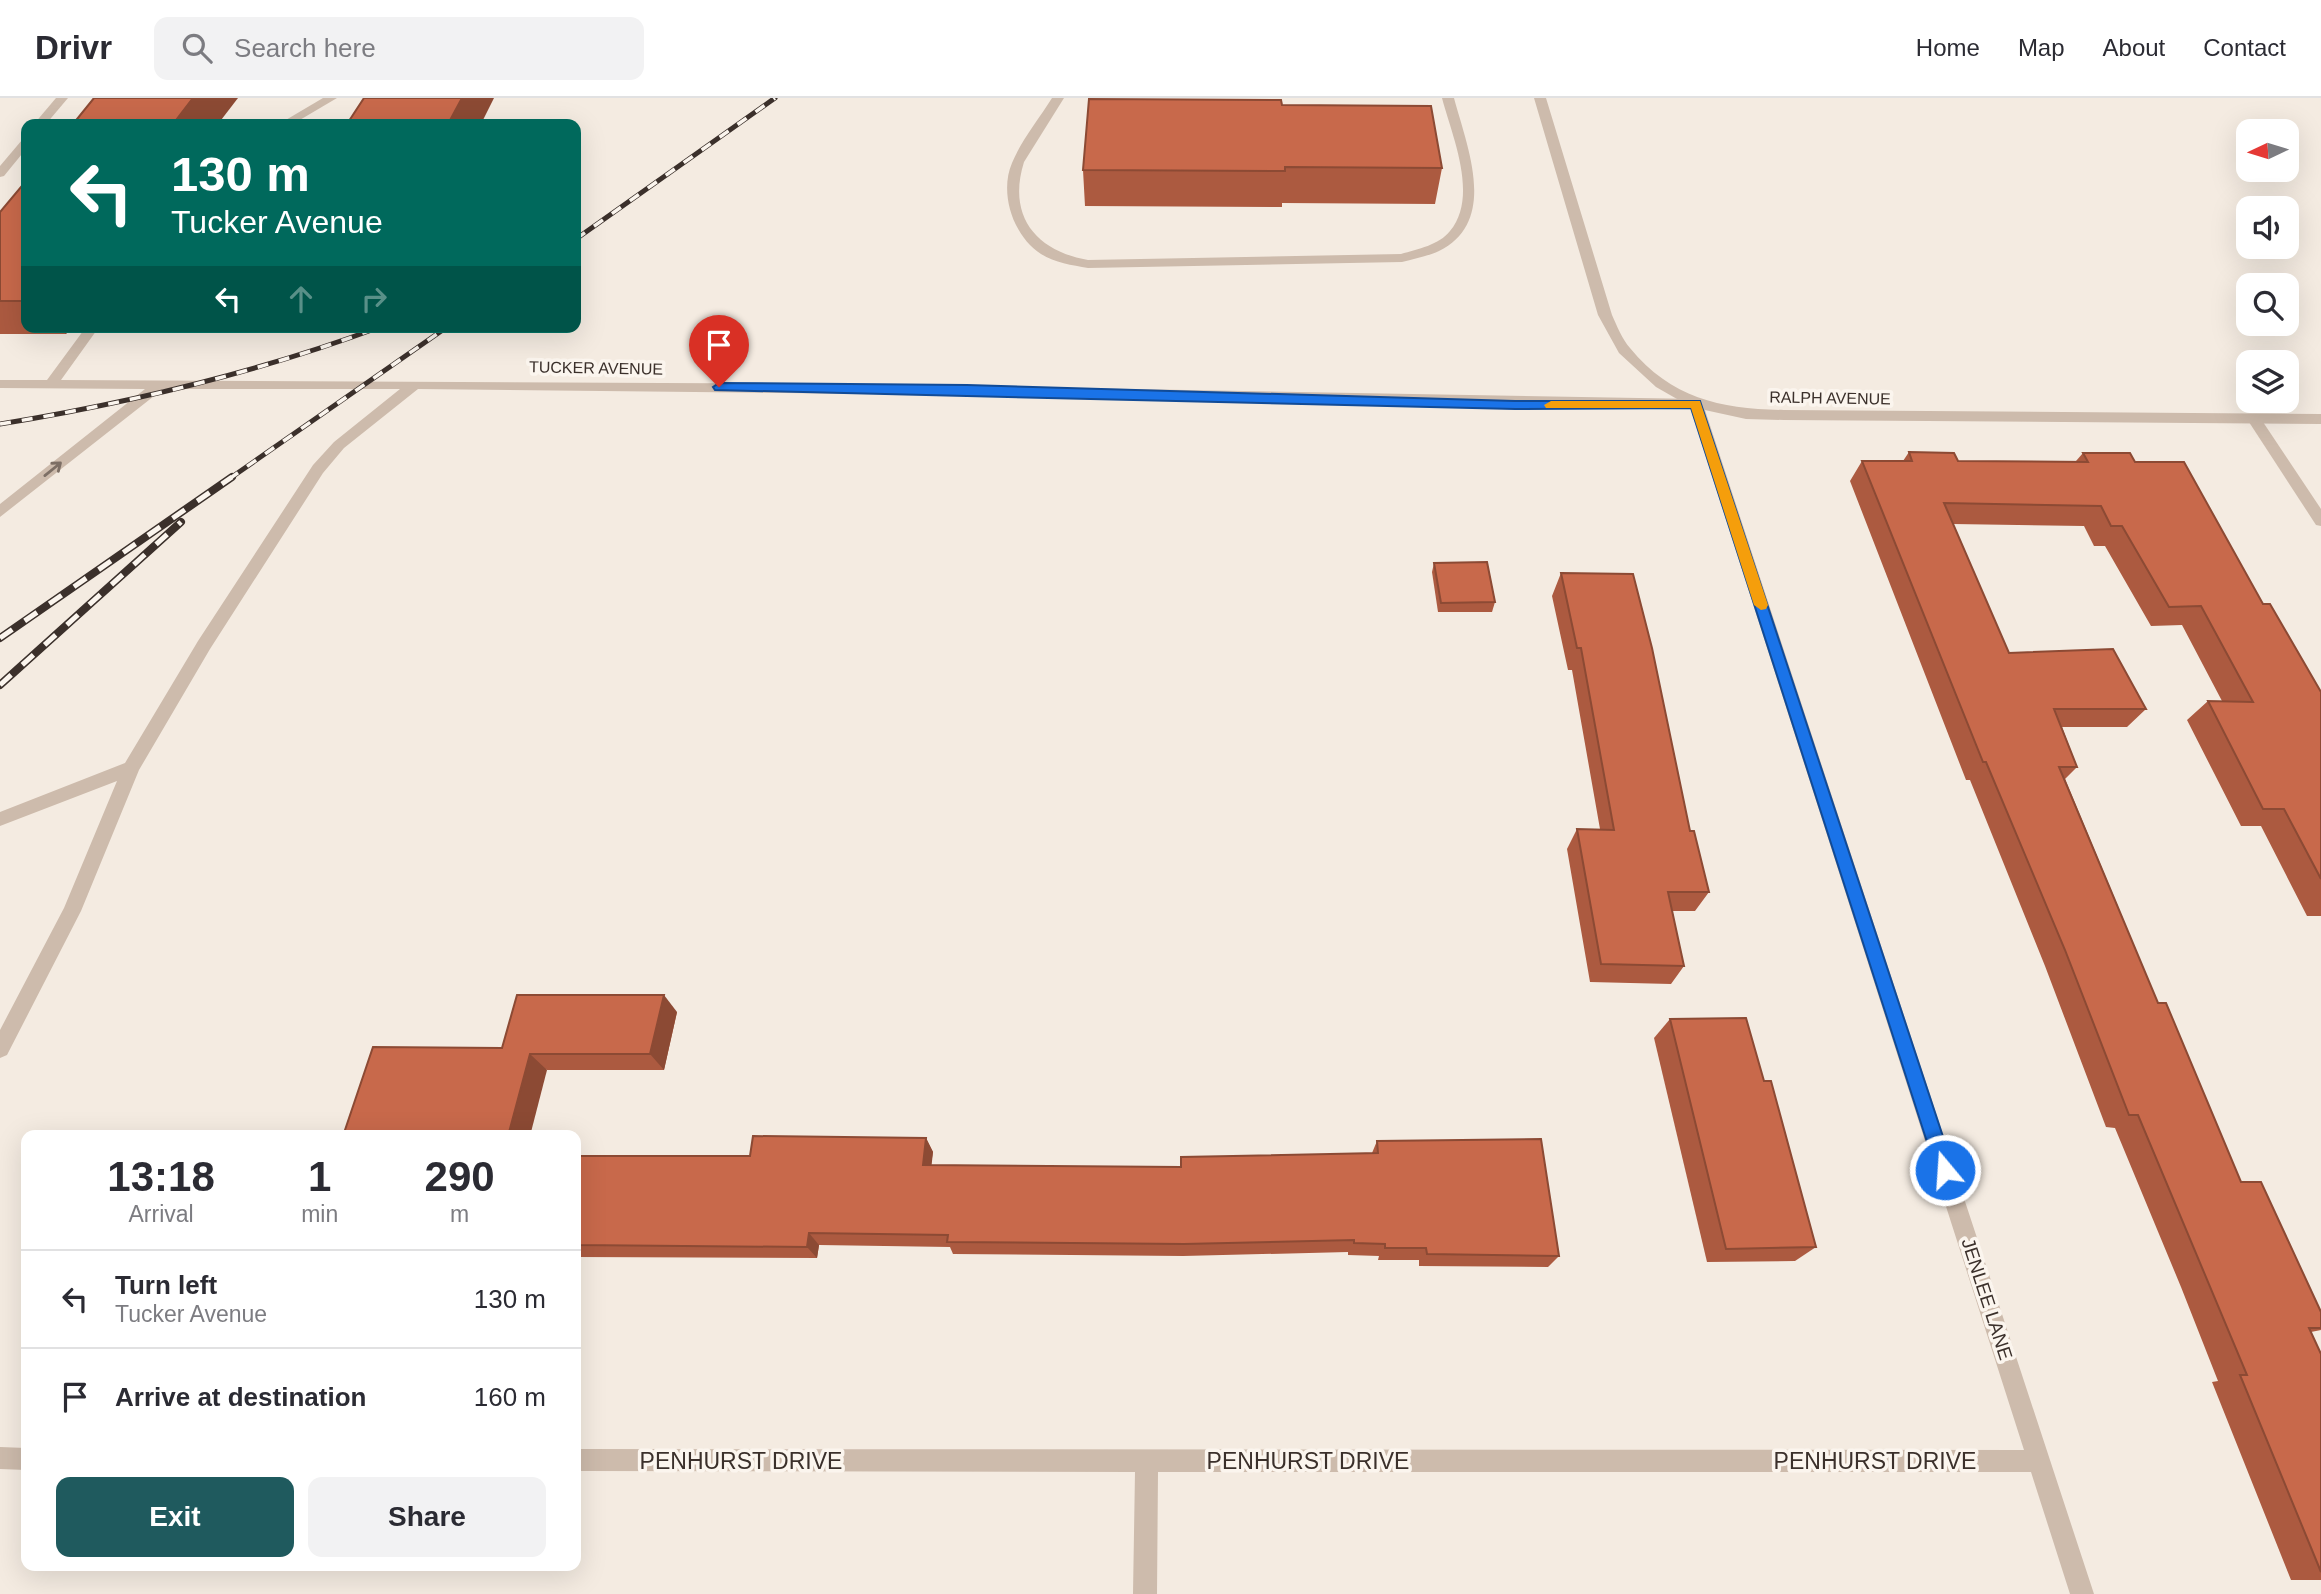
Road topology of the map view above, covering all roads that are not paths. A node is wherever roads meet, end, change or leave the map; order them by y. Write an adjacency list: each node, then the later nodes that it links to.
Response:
1 (62, 98): 6 (street)
2 (331, 98): 7 (street)
3 (1058, 98): 4 (street)
4 (1448, 98)
5 (1540, 98): 15 (street, RALPH AVENUE)
6 (44, 119)
7 (294, 119)
8 (21, 148): 9 (street)
9 (0, 173)
10 (89, 333): 12 (street)
11 (0, 384): 12 (street, TUCKER AVENUE)
12 (51, 384): 13 (street, TUCKER AVENUE)
13 (160, 384): 14 (street, TUCKER AVENUE); 18 (street, one-way to 13)
14 (416, 384): 15 (street, TUCKER AVENUE); 20 (street)
15 (1696, 404): 16 (street, RALPH AVENUE); 27 (street, JENLEE LANE)
16 (2254, 419): 17 (street, RALPH AVENUE); 19 (street)
17 (2321, 419)
18 (0, 512)
19 (2321, 521)
20 (131, 768): 21 (street); 22 (street)
21 (0, 819)
22 (0, 1049)
23 (0, 1458): 24 (street)
24 (21, 1459)
25 (581, 1460): 26 (street, PENHURST DRIVE)
26 (1147, 1461): 27 (street, PENHURST DRIVE); 28 (street)
27 (2039, 1461): 29 (street, JENLEE LANE)
28 (1145, 1594)
29 (2082, 1594)

